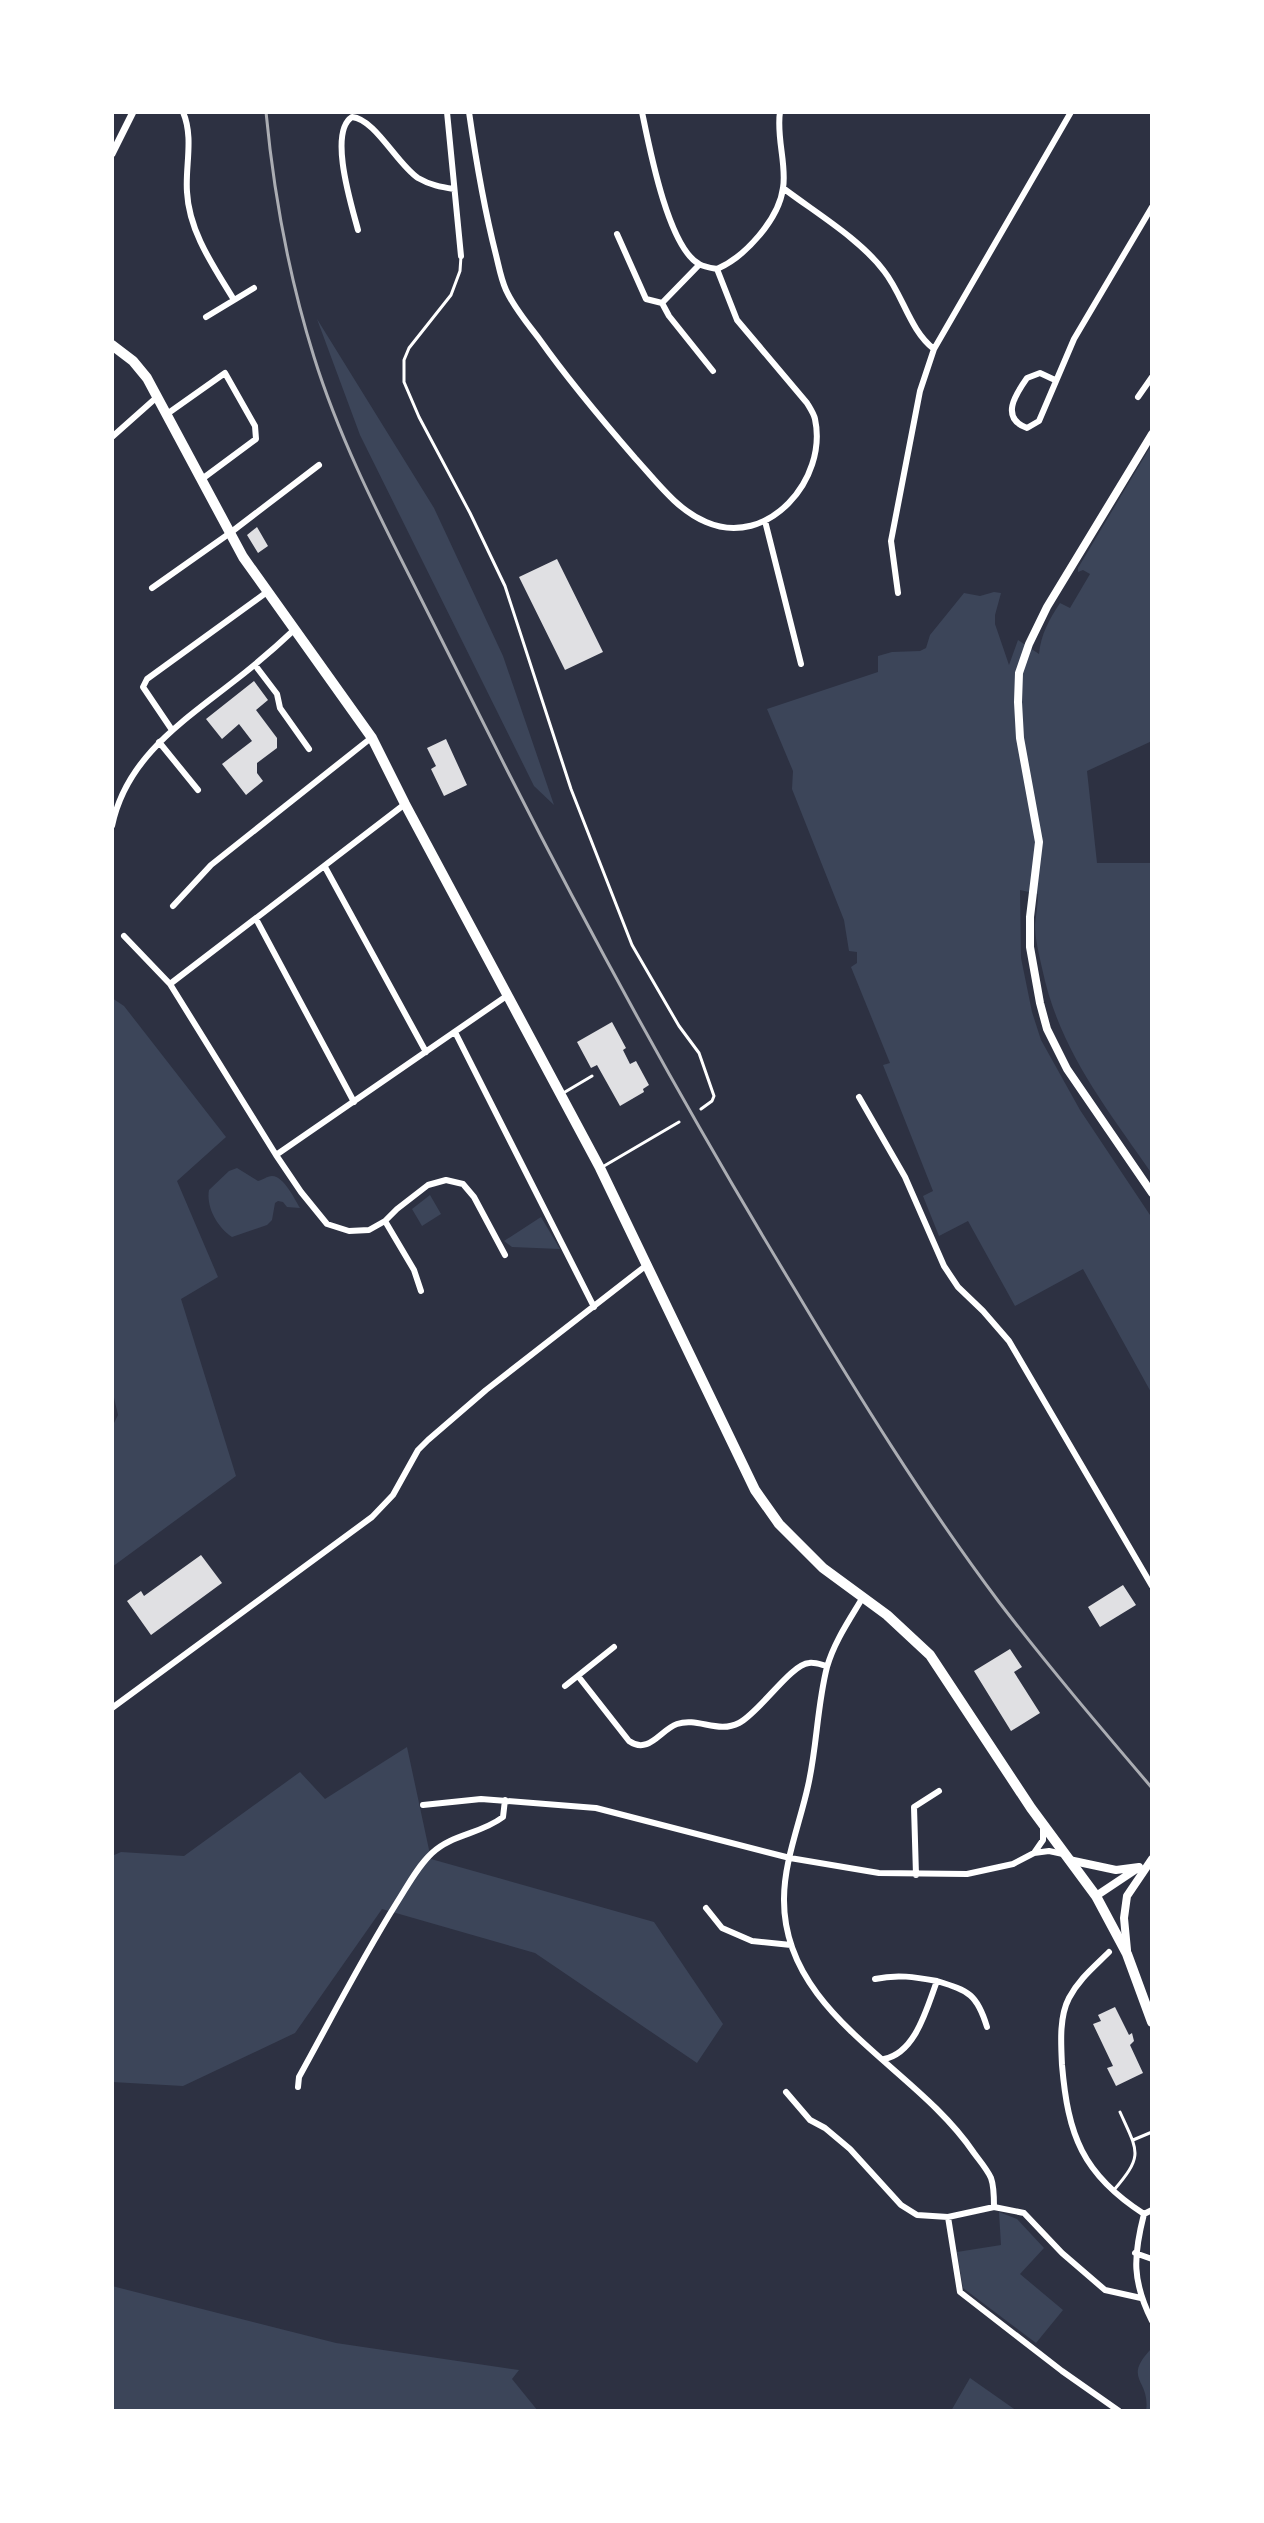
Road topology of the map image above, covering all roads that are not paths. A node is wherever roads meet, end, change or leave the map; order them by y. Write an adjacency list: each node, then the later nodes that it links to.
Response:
1 (133, 112): 8 (street)
2 (183, 112): 18 (street)
3 (447, 112): 10 (street)
4 (469, 112): 33 (street)
5 (642, 112): 15 (street)
6 (780, 112): 9 (street)
7 (1071, 112): 22 (street)
8 (112, 154)
9 (783, 188): 16 (street); 22 (street)
10 (454, 189): 12 (street); 14 (street)
11 (1152, 207): 25 (street)
12 (358, 230)
13 (617, 234): 19 (street)
14 (461, 256): 60 (lane)
15 (699, 265): 16 (street); 19 (street)
16 (717, 269): 33 (street)
17 (254, 288): 18 (street)
18 (234, 300): 20 (street)
19 (662, 303): 23 (street)
20 (206, 317)
21 (112, 345): 26 (highway)
22 (934, 349): 37 (street)
23 (713, 371)
24 (1152, 377): 27 (street)
25 (1055, 380): 25 (street)
26 (158, 396): 28 (highway); 30 (street)
27 (1138, 397)
28 (167, 414): 32 (highway); 32 (street)
29 (1152, 434): 64 (main road)
30 (112, 437)
31 (319, 465): 34 (street)
32 (202, 480): 34 (highway)
33 (765, 521): 39 (street)
34 (230, 533): 35 (street); 36 (highway)
35 (152, 588)
36 (267, 592): 38 (highway); 41 (street)
37 (898, 593)
38 (295, 629): 40 (street); 42 (highway)
39 (801, 664)
40 (255, 665): 41 (street); 44 (street)
41 (172, 730): 43 (street)
42 (372, 738): 46 (highway); 49 (street)
43 (159, 742): 45 (street); 47 (street)
44 (309, 749)
45 (198, 790)
46 (405, 804): 48 (street); 53 (highway)
47 (112, 826)
48 (325, 867): 50 (street); 55 (street)
49 (173, 906)
50 (256, 919): 52 (street); 59 (street)
51 (124, 936): 52 (street)
52 (170, 984): 62 (street)
53 (508, 995): 54 (street); 57 (highway)
54 (455, 1032): 55 (street); 69 (street)
55 (426, 1052): 59 (street)
56 (592, 1076): 57 (lane)
57 (561, 1094): 63 (highway)
58 (859, 1097): 70 (street)
59 (354, 1102): 62 (street)
60 (701, 1109)
61 (679, 1122): 63 (lane)
62 (276, 1155): 65 (street)
63 (600, 1168): 67 (highway)
64 (1152, 1193)
65 (385, 1221): 66 (street); 68 (street)
66 (505, 1255)
67 (648, 1264): 69 (street); 71 (highway)
68 (421, 1291)
69 (594, 1307): 76 (street)
70 (1152, 1586)
71 (863, 1597): 73 (street); 80 (highway)
72 (614, 1647): 74 (street)
73 (827, 1666): 74 (street); 83 (street)
74 (578, 1676): 75 (street)
75 (565, 1686)
76 (112, 1708)
77 (939, 1791): 86 (street)
78 (505, 1800): 79 (street); 83 (street); 97 (street)
79 (423, 1805)
80 (1043, 1826): 81 (street); 82 (highway)
81 (1034, 1853): 82 (street); 86 (street)
82 (1066, 1856): 85 (main road); 87 (highway)
83 (790, 1858): 86 (street); 89 (street)
84 (1152, 1859): 85 (main road); 91 (main road)
85 (1139, 1867): 87 (main road)
86 (916, 1875)
87 (1096, 1896): 91 (highway)
88 (706, 1908): 89 (street)
89 (791, 1945): 96 (street)
90 (1109, 1952): 102 (street)
91 (1128, 1955): 94 (highway)
92 (875, 1979): 93 (street)
93 (937, 1981): 95 (street); 96 (street)
94 (1152, 2022)
95 (987, 2027)
96 (884, 2059): 103 (street)
97 (298, 2087)
98 (786, 2092): 106 (street)
99 (1120, 2112): 101 (lane)
100 (1152, 2132): 101 (lane)
101 (1132, 2141): 102 (lane)
102 (1113, 2190): 105 (street)
103 (994, 2207): 106 (street); 109 (street)
104 (1152, 2210): 105 (street)
105 (1144, 2214): 107 (street)
106 (948, 2217): 111 (street)
107 (1135, 2253): 108 (street); 109 (street)
108 (1152, 2259)
109 (1141, 2298): 110 (street)
110 (1152, 2321)
111 (1119, 2411)

